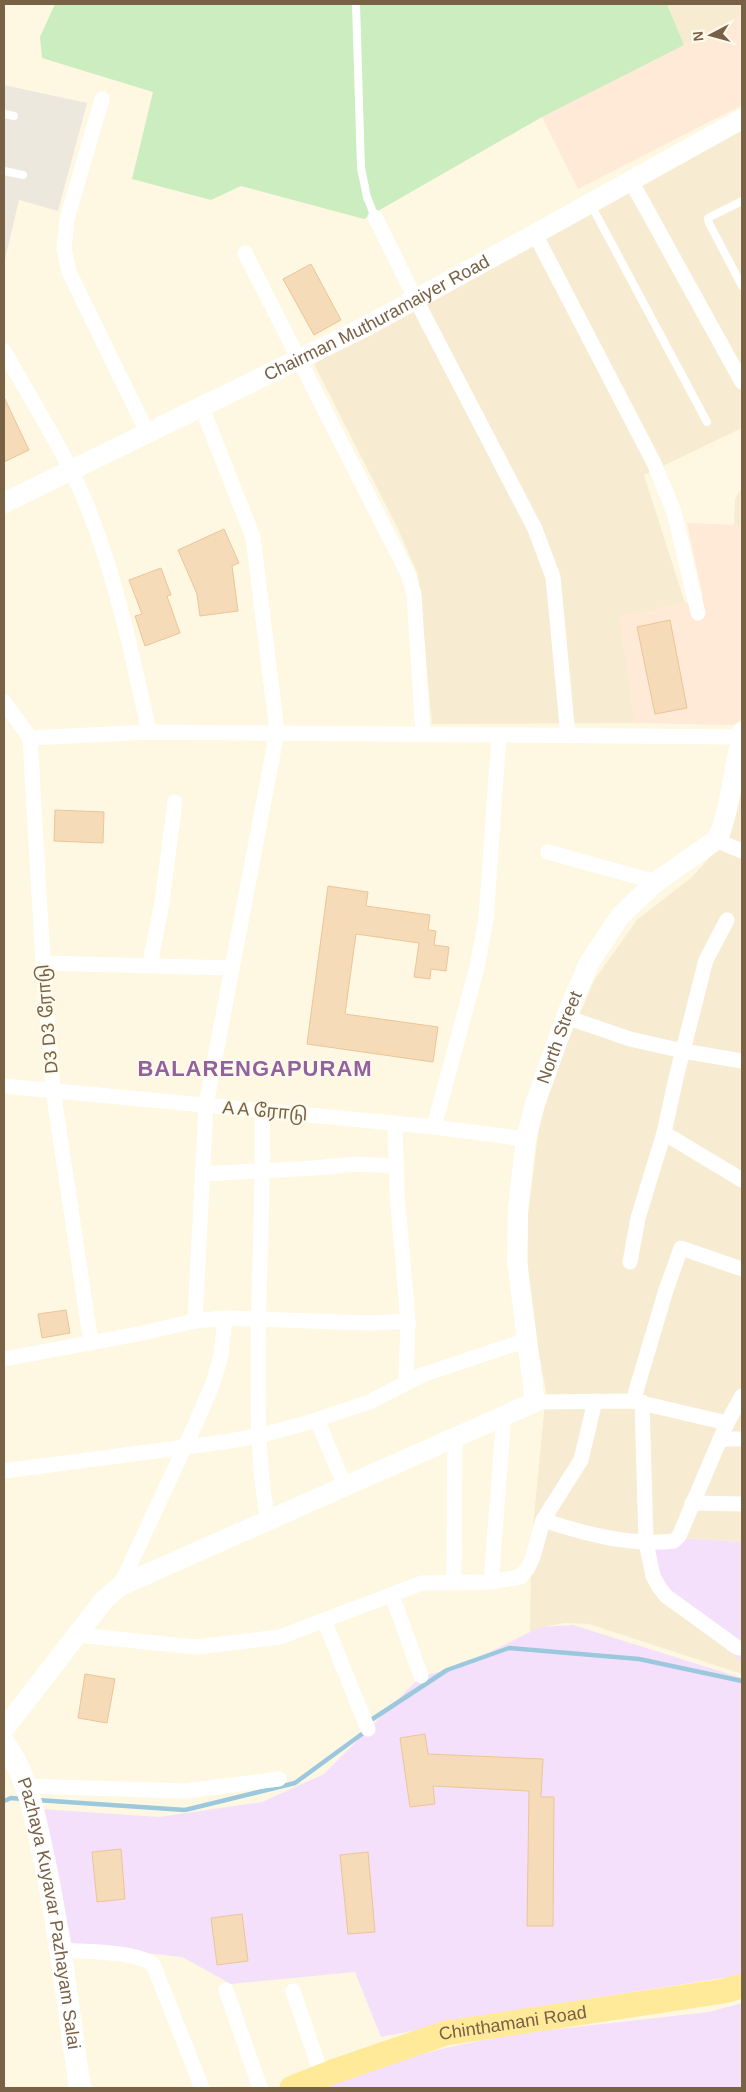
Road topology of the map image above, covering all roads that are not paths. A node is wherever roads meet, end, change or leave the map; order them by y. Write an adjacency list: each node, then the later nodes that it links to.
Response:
1 (356, 4): 11 (lane)
2 (102, 99): 22 (street)
3 (4, 114): 4 (lane)
4 (14, 116)
5 (742, 119): 8 (street, Chairman Muthuramaiyer Road)
6 (4, 171): 7 (lane)
7 (23, 175)
8 (631, 181): 10 (street, Chairman Muthuramaiyer Road); 19 (street)
9 (742, 201): 14 (lane)
10 (590, 204): 12 (street, Chairman Muthuramaiyer Road); 21 (lane)
11 (375, 217): 16 (street)
12 (535, 234): 16 (street, Chairman Muthuramaiyer Road); 25 (street)
13 (245, 254): 18 (street)
14 (740, 277): 15 (lane)
15 (742, 286)
16 (414, 298): 18 (street, Chairman Muthuramaiyer Road); 32 (street)
17 (4, 351): 23 (street)
18 (299, 358): 20 (street, Chairman Muthuramaiyer Road); 29 (street)
19 (742, 382)
20 (202, 408): 22 (street, Chairman Muthuramaiyer Road); 28 (street)
21 (707, 422)
22 (148, 434): 23 (street, Chairman Muthuramaiyer Road)
23 (71, 470): 24 (street, Chairman Muthuramaiyer Road); 27 (street)
24 (4, 503)
25 (698, 613)
26 (4, 702): 33 (street)
27 (149, 732): 28 (street); 33 (street)
28 (278, 732): 29 (street); 43 (street)
29 (423, 734): 30 (street)
30 (499, 734): 32 (street); 52 (street)
31 (741, 734): 32 (street); 34 (street)
32 (568, 736)
33 (30, 738): 41 (street, D3 D3 ரோடு)
34 (738, 776): 36 (street)
35 (175, 802): 42 (street)
36 (716, 840): 37 (street); 39 (street, North Street)
37 (742, 851)
38 (548, 852): 39 (street)
39 (656, 882): 44 (street, North Street)
40 (727, 920): 45 (street)
41 (42, 963): 42 (street); 48 (street, D3 D3 ரோடு)
42 (150, 964): 43 (street)
43 (232, 968): 49 (street)
44 (566, 1017): 45 (street); 54 (street, North Street)
45 (683, 1052): 46 (street); 53 (street)
46 (742, 1061)
47 (4, 1086): 48 (street, A A ரோடு)
48 (53, 1090): 49 (street, A A ரோடு); 66 (street, D3 D3 ரோடு)
49 (206, 1105): 50 (street, A A ரோடு); 57 (street)
50 (262, 1110): 51 (street, A A ரோடு); 56 (street)
51 (395, 1123): 52 (street, A A ரோடு); 55 (street)
52 (434, 1127): 54 (street, A A ரோடு)
53 (664, 1132): 58 (street); 59 (street)
54 (526, 1139): 65 (street, North Street)
55 (396, 1166): 56 (street); 64 (street)
56 (264, 1170): 57 (street); 63 (street)
57 (202, 1174): 62 (street)
58 (742, 1180)
59 (630, 1262)
60 (742, 1268): 72 (street)
61 (224, 1318): 62 (street); 63 (street); 80 (street)
62 (195, 1321): 66 (street)
63 (258, 1321): 64 (street); 76 (street)
64 (408, 1321): 68 (street)
65 (527, 1340): 68 (street); 71 (street, North Street)
66 (91, 1343): 67 (street)
67 (4, 1359)
68 (406, 1383): 74 (street)
69 (742, 1396): 75 (street)
70 (595, 1401): 71 (street); 72 (street); 86 (street)
71 (535, 1402): 73 (street)
72 (637, 1402): 75 (street); 87 (street)
73 (504, 1415): 77 (street); 89 (street)
74 (317, 1420): 76 (street); 82 (street)
75 (733, 1420): 78 (street)
76 (258, 1436): 80 (street); 85 (street)
77 (455, 1437): 82 (street); 88 (street)
78 (722, 1439): 79 (street); 83 (street)
79 (742, 1439)
80 (184, 1447): 81 (street); 90 (street)
81 (4, 1471)
82 (345, 1486): 85 (street)
83 (692, 1503): 84 (street); 87 (street)
84 (742, 1504)
85 (268, 1520): 90 (street)
86 (543, 1520): 87 (street); 89 (street)
87 (646, 1542): 94 (street)
88 (454, 1581): 89 (street); 91 (street)
89 (491, 1582)
90 (120, 1586): 93 (street)
91 (392, 1595): 92 (street); 95 (street)
92 (324, 1620): 93 (street); 97 (street)
93 (78, 1635): 96 (street)
94 (738, 1648)
95 (421, 1676)
96 (4, 1729)
97 (368, 1729)
98 (7, 1754): 100 (main road, Pazhaya Kuyavar Pazhayam Salai)
99 (279, 1780): 100 (street)
100 (25, 1786): 101 (main road, Pazhaya Kuyavar Pazhayam Salai)
101 (60, 1950): 106 (main road, Pazhaya Kuyavar Pazhayam Salai); 107 (street)
102 (742, 1986): 105 (main road, Chinthamani Road)
103 (226, 1990): 108 (street)
104 (293, 1991): 105 (street)
105 (322, 2076): 109 (main road, Chinthamani Road)
106 (80, 2088)
107 (202, 2088)
108 (260, 2088)
109 (292, 2088)

